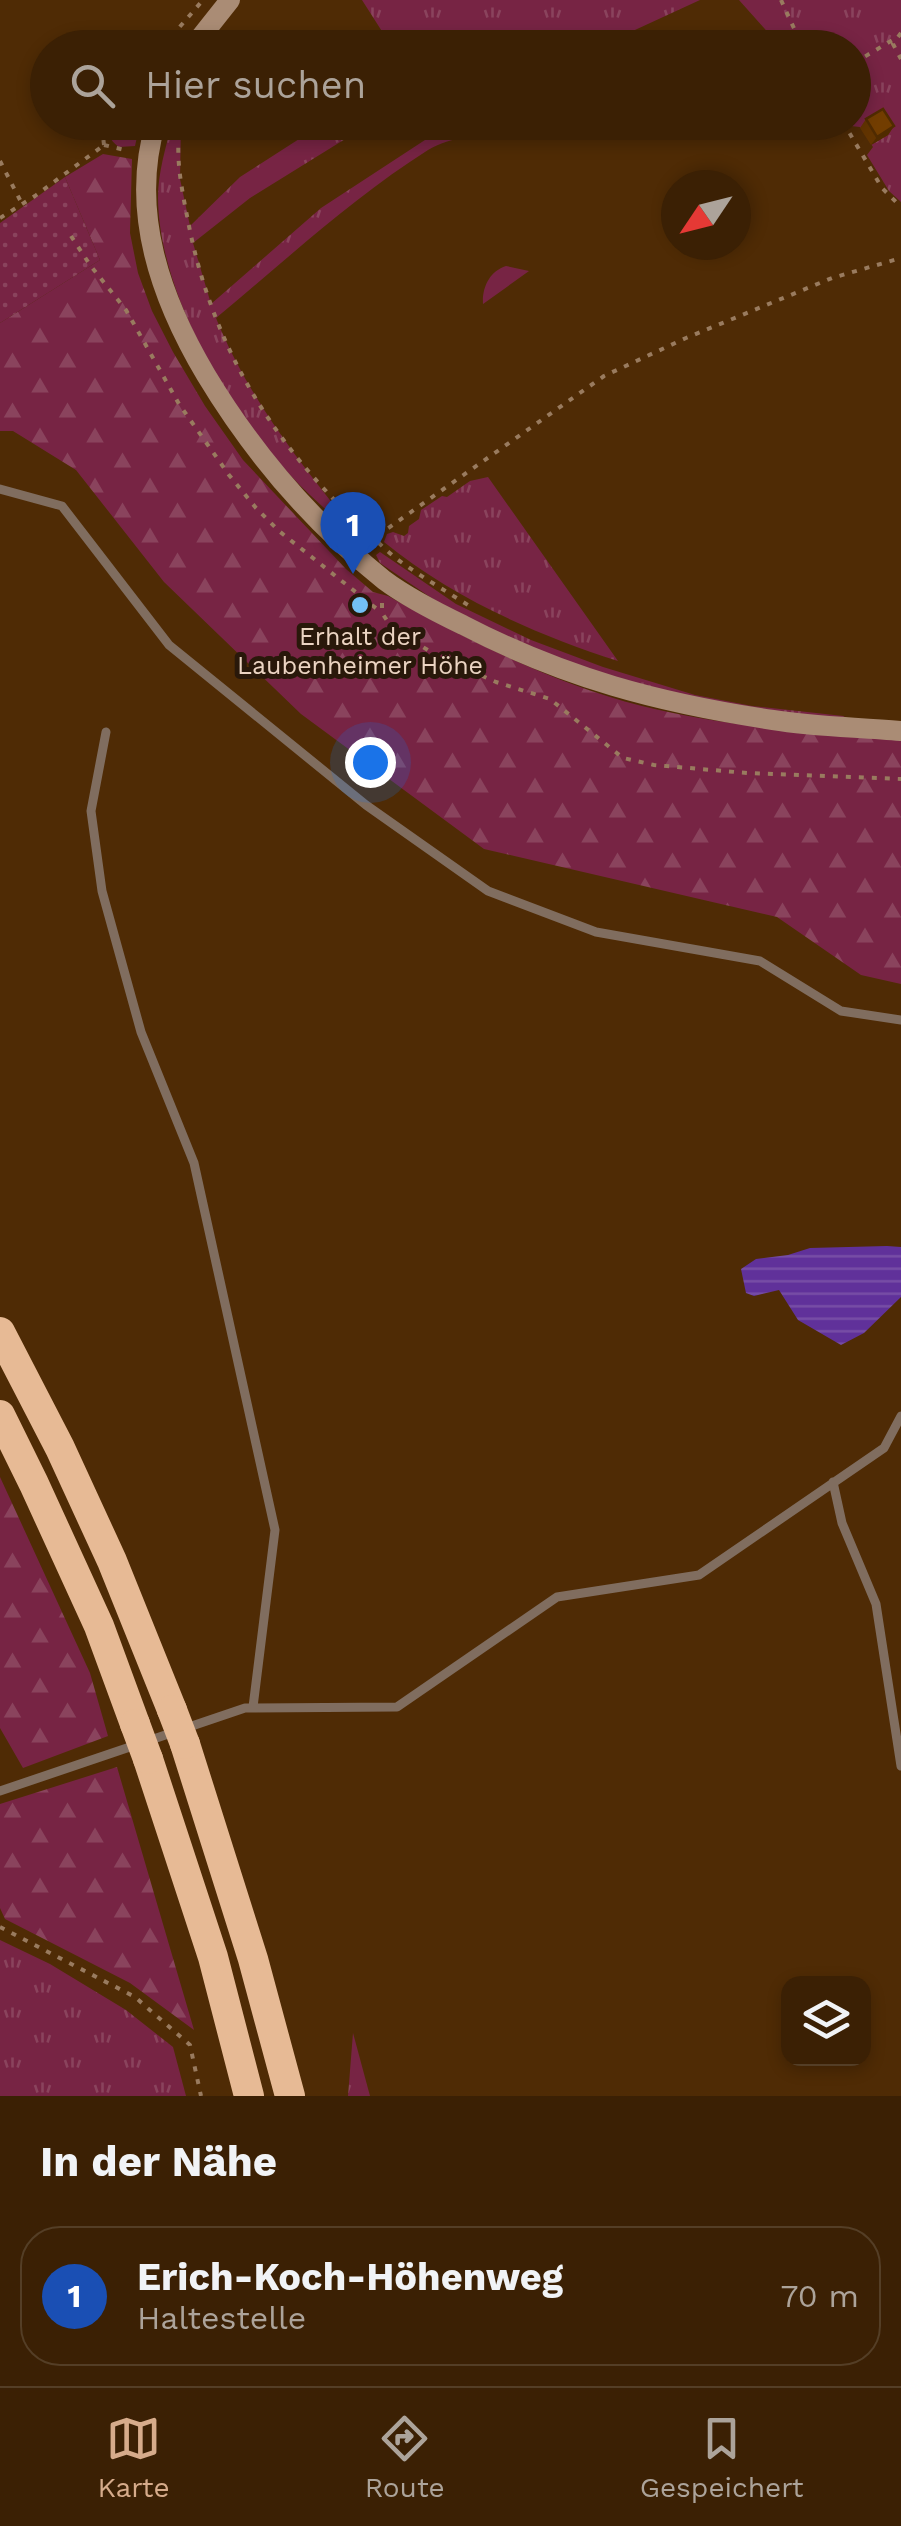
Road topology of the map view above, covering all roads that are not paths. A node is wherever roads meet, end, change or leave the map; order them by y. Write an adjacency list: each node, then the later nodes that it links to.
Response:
1 (230, 0): 2 (street)
2 (206, 30)
3 (152, 140): 5 (street)
4 (0, 489): 7 (lane)
5 (901, 731)
6 (106, 732): 12 (lane)
7 (901, 1020)
8 (0, 1332): 16 (highway, bridge)
9 (0, 1414): 15 (highway, bridge)
10 (901, 1416): 11 (lane)
11 (833, 1482): 12 (lane); 13 (lane)
12 (254, 1706): 14 (lane)
13 (901, 1766)
14 (0, 1791)
15 (249, 2096)
16 (290, 2096)

